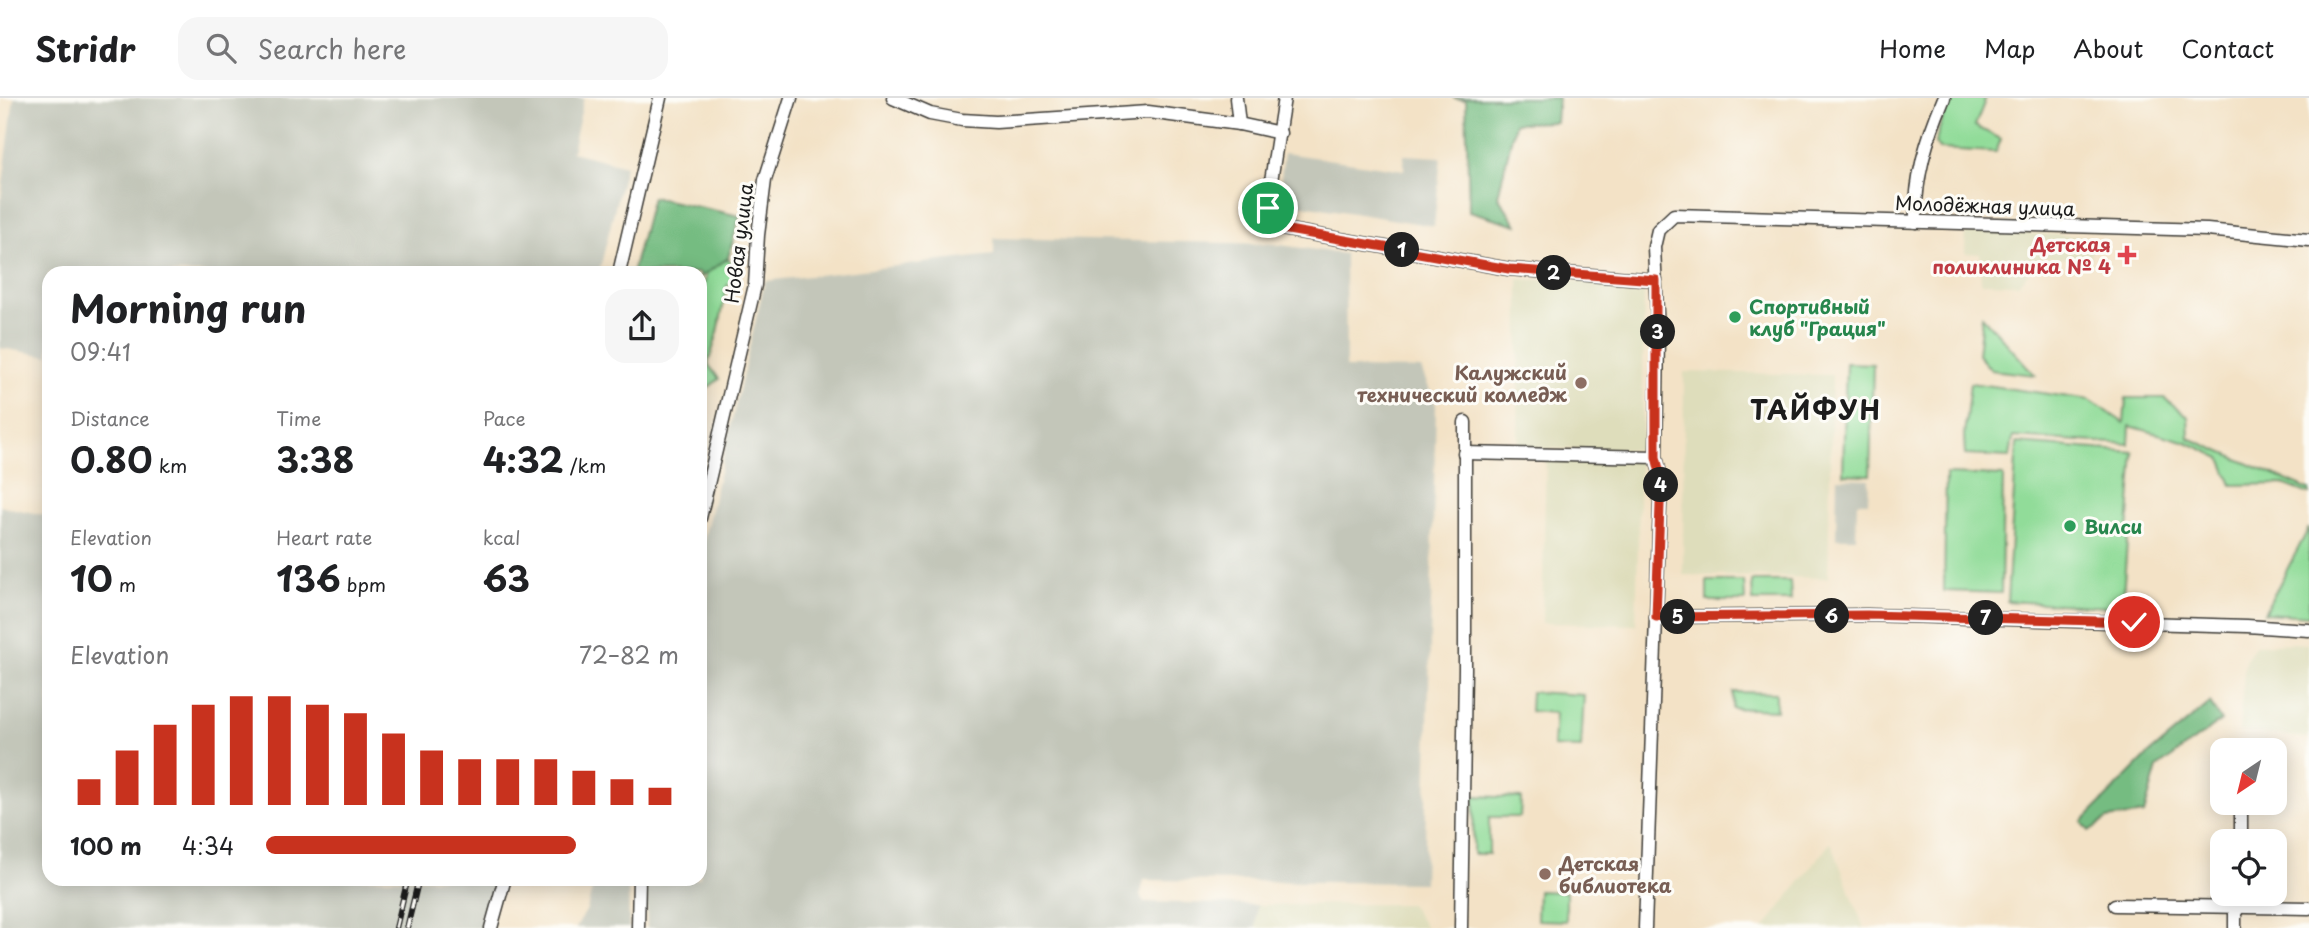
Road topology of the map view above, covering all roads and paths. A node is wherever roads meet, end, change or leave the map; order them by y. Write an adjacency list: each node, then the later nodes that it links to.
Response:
1 (660, 98): 11 (street)
2 (791, 98): 16 (street, Новая улица)
3 (893, 98): 7 (street)
4 (1236, 98): 7 (street)
5 (1284, 98): 8 (street)
6 (1944, 98): 9 (street)
7 (1239, 124): 8 (street)
8 (1280, 133): 12 (street)
9 (1916, 222): 10 (street, Молодёжная улица); 12 (street, Молодёжная улица)
10 (2309, 240)
11 (621, 266)
12 (1656, 280): 15 (street)
13 (1465, 422): 14 (street)
14 (1464, 453): 15 (street); 28 (street)
15 (1656, 457): 17 (street)
16 (707, 488)
17 (1656, 617): 18 (street); 29 (street)
18 (2309, 629)
19 (503, 886): 26 (street)
20 (639, 886): 27 (street)
21 (2210, 902): 22 (street)
22 (2115, 905)
23 (2237, 906): 30 (street)
24 (2287, 906): 25 (street)
25 (2309, 908)
26 (491, 928)
27 (638, 928)
28 (1461, 928)
29 (1645, 928)
30 (2235, 928)

